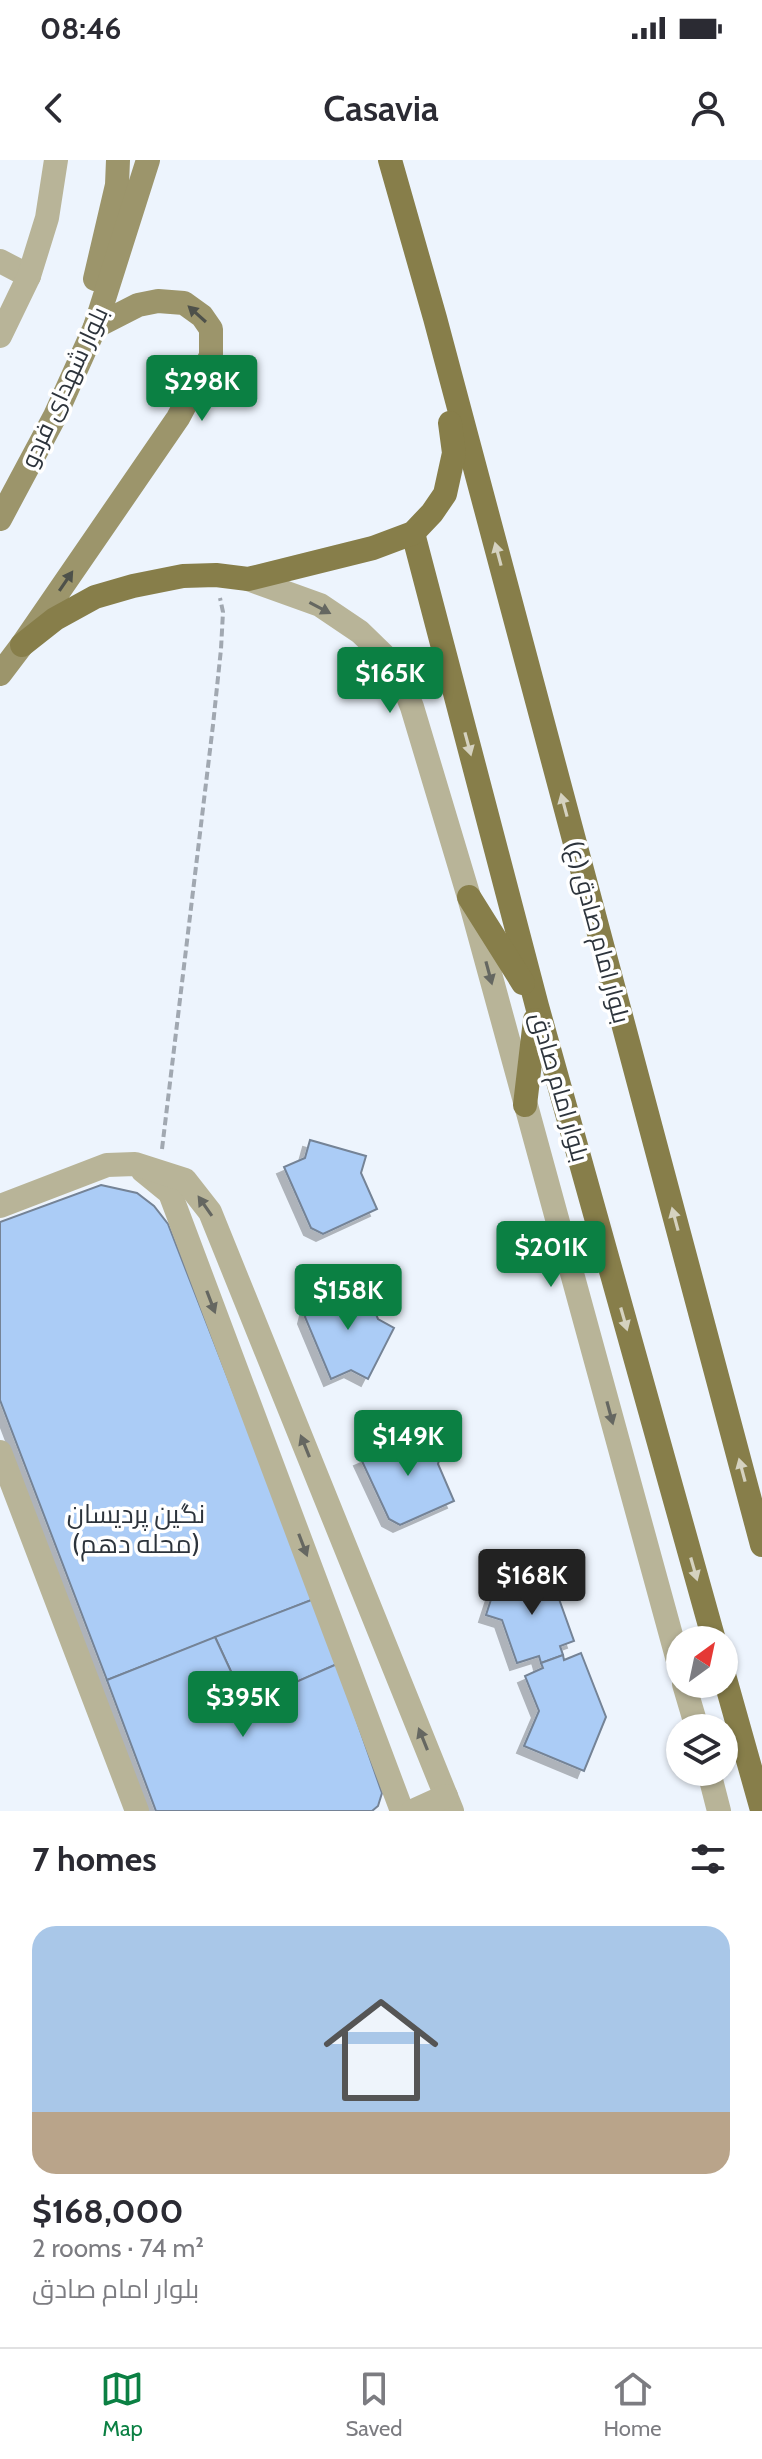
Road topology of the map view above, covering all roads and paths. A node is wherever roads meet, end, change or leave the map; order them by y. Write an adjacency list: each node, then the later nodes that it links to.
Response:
1 (56, 160): 6 (street)
2 (118, 160): 10 (main road)
3 (148, 160): 8 (main road, بلوار شهدای فردو)
4 (390, 160): 7 (main road)
5 (0, 261): 6 (street)
6 (29, 276): 9 (street)
7 (435, 318): 12 (main road); 24 (main road, بلوار امام صادق (ع), one-way to 7)
8 (95, 327): 10 (main road, بلوار شهدای فردو); 15 (main road, one-way to 8)
9 (0, 336)
10 (74, 370): 11 (main road, بلوار شهدای فردو)
11 (0, 519)
12 (413, 533): 14 (main road); 18 (main road, بلوار امام صادق, one-way to 18)
13 (216, 575): 14 (main road); 15 (main road); 21 (path)
14 (248, 579): 17 (street, one-way to 17)
15 (22, 645): 16 (main road)
16 (0, 674)
17 (469, 897): 18 (main road); 19 (street, one-way to 19)
18 (537, 1006): 19 (main road); 26 (main road, بلوار امام صادق, one-way to 26)
19 (525, 1105): 25 (street, one-way to 25)
20 (135, 1164): 21 (street); 22 (street); 32 (street, one-way to 32)
21 (159, 1171): 29 (street, one-way to 21)
22 (0, 1206)
23 (0, 1452): 31 (street)
24 (762, 1545)
25 (668, 1626)
26 (710, 1626)
27 (730, 1698): 30 (main road)
28 (713, 1786): 34 (street)
29 (449, 1804): 33 (street)
30 (762, 1810)
31 (137, 1811)
32 (402, 1811)
33 (413, 1811)
34 (719, 1811)

